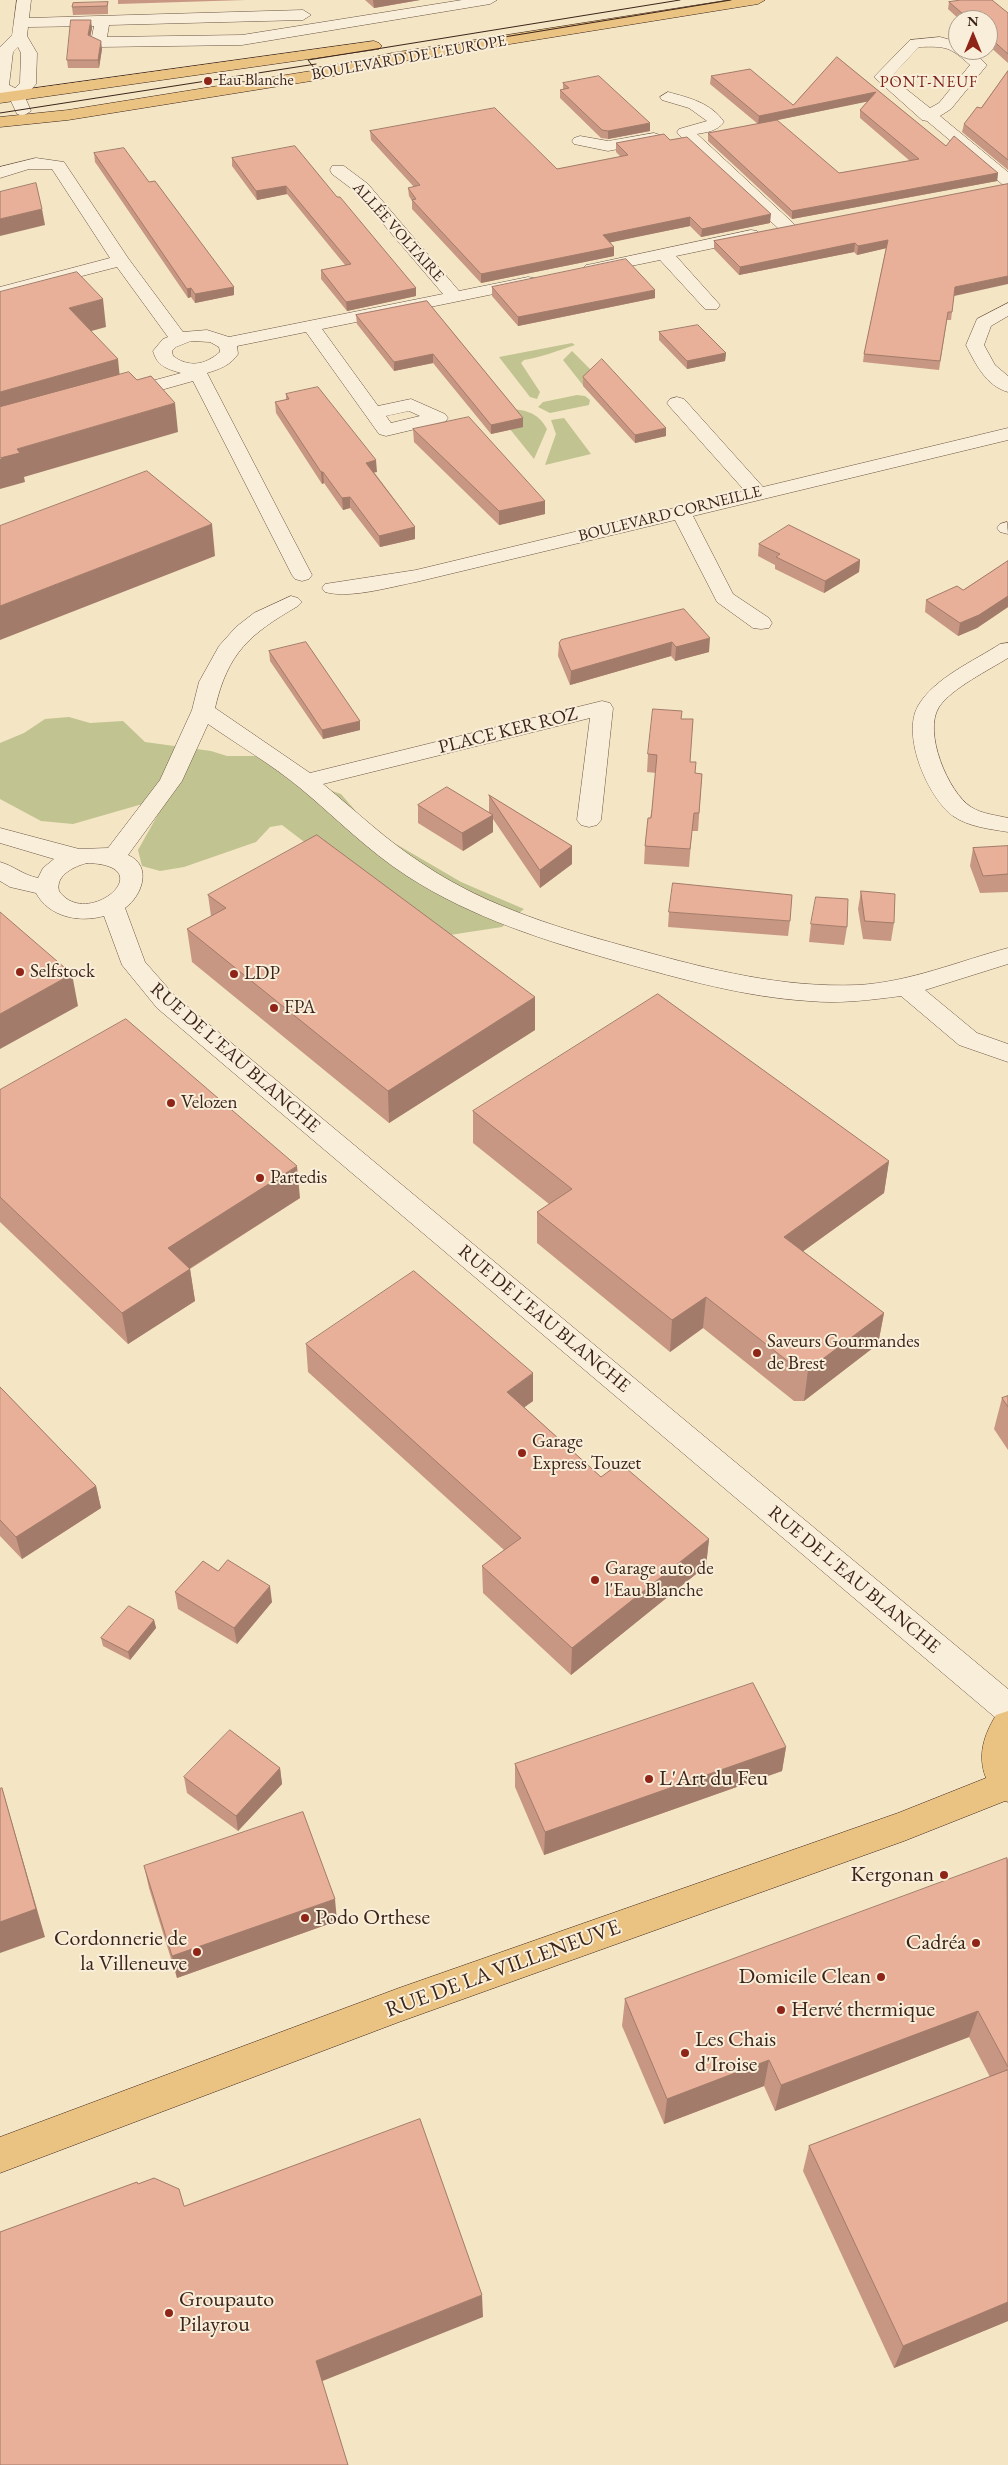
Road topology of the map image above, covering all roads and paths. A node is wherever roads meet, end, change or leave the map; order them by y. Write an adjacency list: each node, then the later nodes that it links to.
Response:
1 (24, 0): 7 (street)
2 (490, 0): 6 (street)
3 (758, 0): 14 (main road, BOULEVARD DE L'EUROPE)
4 (631, 5): 10 (main road, BOULEVARD DE L'EUROPE)
5 (102, 21): 6 (street); 6 (street); 7 (street)
6 (313, 28)
7 (20, 30): 10 (street); 10 (street)
8 (948, 44): 13 (street)
9 (973, 60): 13 (street)
10 (17, 96): 12 (main road, BOULEVARD DE L'EUROPE); 14 (street)
11 (668, 97): 16 (street)
12 (0, 98)
13 (928, 117): 20 (street)
14 (28, 119): 15 (main road, BOULEVARD DE L'EUROPE)
15 (0, 122)
16 (685, 132): 17 (street); 24 (street)
17 (580, 141)
18 (338, 170): 30 (street, ALLÉE VOLTAIRE)
19 (0, 173): 26 (street)
20 (1008, 180)
21 (1008, 186): 22 (street)
22 (989, 190)
23 (806, 224): 24 (street)
24 (787, 227): 25 (street)
25 (664, 254): 27 (street); 31 (street)
26 (121, 261): 29 (street); 34 (street)
27 (578, 272)
28 (541, 279): 30 (street)
29 (0, 292)
30 (455, 297): 33 (street)
31 (712, 305)
32 (1008, 308): 37 (street)
33 (311, 327): 35 (street); 40 (street)
34 (178, 338): 35 (street); 36 (street)
35 (226, 343): 36 (street)
36 (197, 371): 38 (street); 44 (street)
37 (1008, 386)
38 (104, 400)
39 (677, 403): 42 (street)
40 (373, 413)
41 (1008, 434): 42 (street, BOULEVARD CORNEILLE)
42 (758, 493): 43 (street, BOULEVARD CORNEILLE)
43 (681, 512): 45 (street, BOULEVARD CORNEILLE); 46 (street)
44 (302, 575): 45 (street); 45 (street)
45 (313, 598): 48 (street)
46 (761, 623)
47 (1008, 649): 51 (street)
48 (203, 710): 49 (street); 54 (street)
49 (306, 782): 50 (street, PLACE KER ROZ); 59 (street)
50 (589, 820)
51 (1008, 824)
52 (0, 835): 53 (street)
53 (80, 857): 54 (street); 56 (street)
54 (114, 858): 57 (street)
55 (0, 870): 56 (street)
56 (46, 886): 57 (street)
57 (112, 906): 61 (street, RUE DE L'EAU BLANCHE)
58 (1008, 956): 59 (street)
59 (906, 987): 60 (street)
60 (1008, 1053)
61 (1008, 1709)
62 (1008, 1725): 63 (main road)
63 (1007, 1786): 64 (main road, RUE DE LA VILLENEUVE)
64 (0, 2155)

